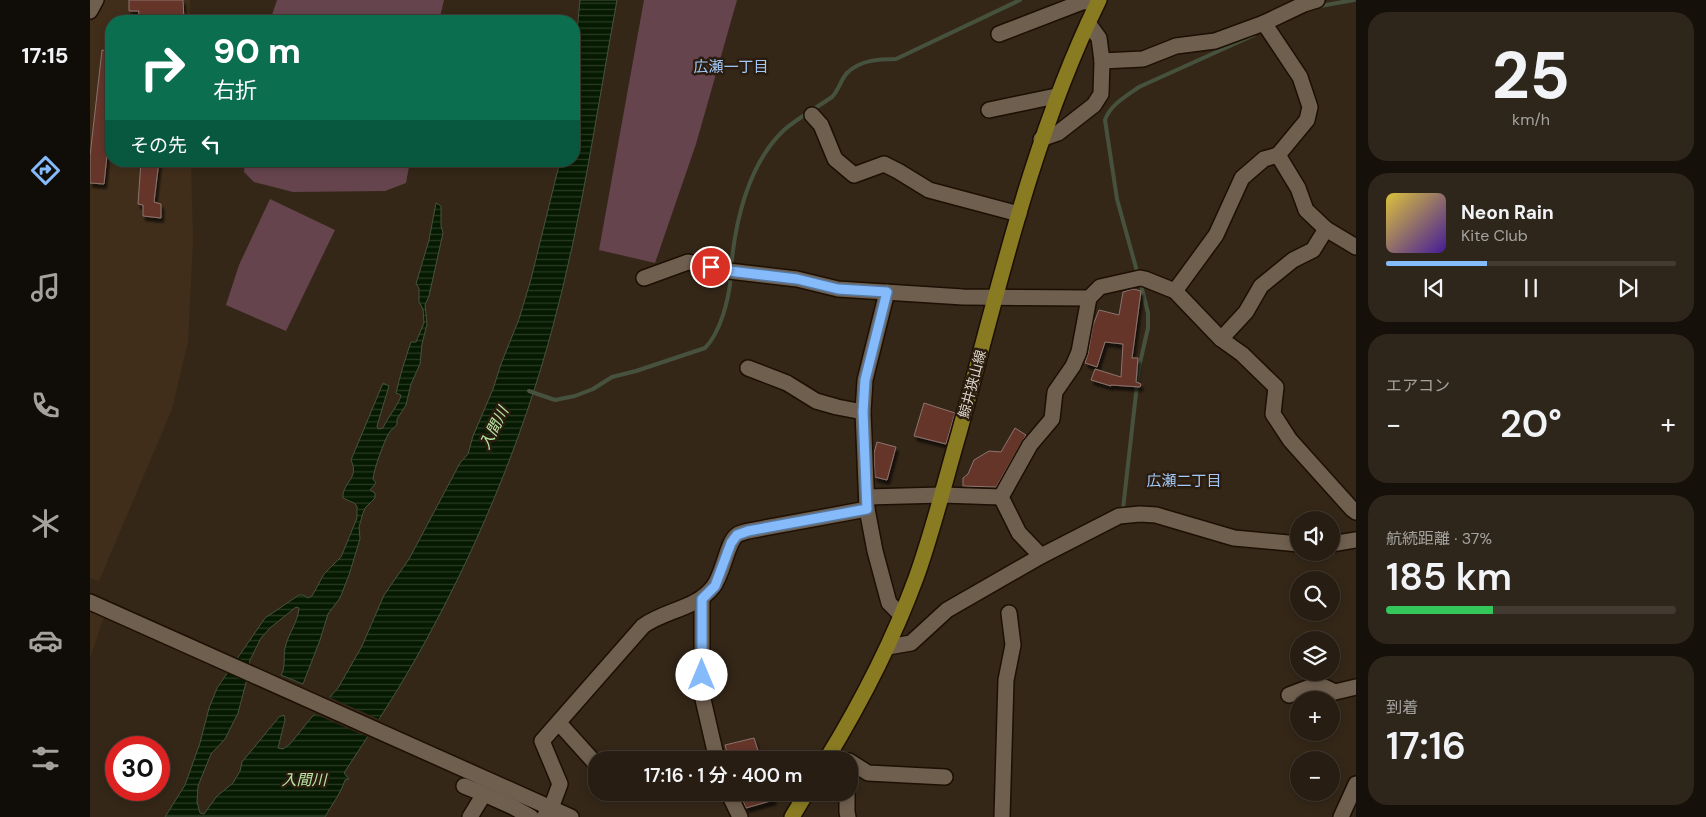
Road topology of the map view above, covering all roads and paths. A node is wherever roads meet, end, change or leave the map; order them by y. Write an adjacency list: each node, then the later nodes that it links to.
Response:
1 (96, 0): 4 (street)
2 (1099, 0): 5 (main road, 鯨井狭山線); 7 (street)
3 (1304, 4): 6 (street)
4 (90, 11)
5 (1088, 23): 8 (street); 9 (main road, 鯨井狭山線)
6 (1267, 27): 8 (street); 13 (street)
7 (999, 34)
8 (1102, 61): 12 (street)
9 (1056, 96): 10 (street); 12 (main road, 鯨井狭山線)
10 (989, 110)
11 (812, 115): 14 (street)
12 (1041, 139): 14 (main road, 鯨井狭山線)
13 (1278, 155): 15 (street); 18 (street)
14 (1019, 214): 20 (main road, 鯨井狭山線)
15 (1326, 229): 16 (street); 22 (street)
16 (1356, 247)
17 (644, 278): 19 (street)
18 (1175, 291): 21 (street); 22 (street)
19 (887, 292): 20 (street); 24 (street)
20 (996, 296): 21 (street); 25 (main road, 鯨井狭山線)
21 (1088, 298): 26 (street)
22 (1221, 339): 28 (street)
23 (748, 368): 24 (street)
24 (863, 412): 27 (street)
25 (942, 495): 26 (street); 27 (street); 36 (main road, 鯨井狭山線)
26 (1001, 497): 32 (street)
27 (867, 503): 33 (street); 36 (street)
28 (1356, 512)
29 (1356, 540): 31 (street)
30 (1290, 543): 32 (street)
31 (1340, 543)
32 (1041, 556): 37 (street)
33 (702, 599): 40 (street); 41 (street)
34 (90, 602): 52 (street)
35 (1009, 612): 59 (street)
36 (901, 615): 37 (main road, 鯨井狭山線)
37 (888, 647): 42 (main road, 鯨井狭山線)
38 (1356, 687): 39 (street)
39 (1289, 695)
40 (559, 722): 43 (street); 52 (street)
41 (715, 751)
42 (832, 751)
43 (588, 755)
44 (858, 767): 45 (street)
45 (944, 777)
46 (1356, 784): 60 (street)
47 (464, 786): 48 (street)
48 (484, 794): 53 (street); 54 (street)
49 (732, 801): 56 (street)
50 (802, 801): 57 (main road)
51 (847, 801): 58 (street)
52 (547, 812): 55 (street)
53 (470, 817)
54 (531, 817)
55 (571, 817)
56 (740, 817)
57 (792, 817)
58 (848, 817)
59 (1002, 817)
60 (1341, 817)

